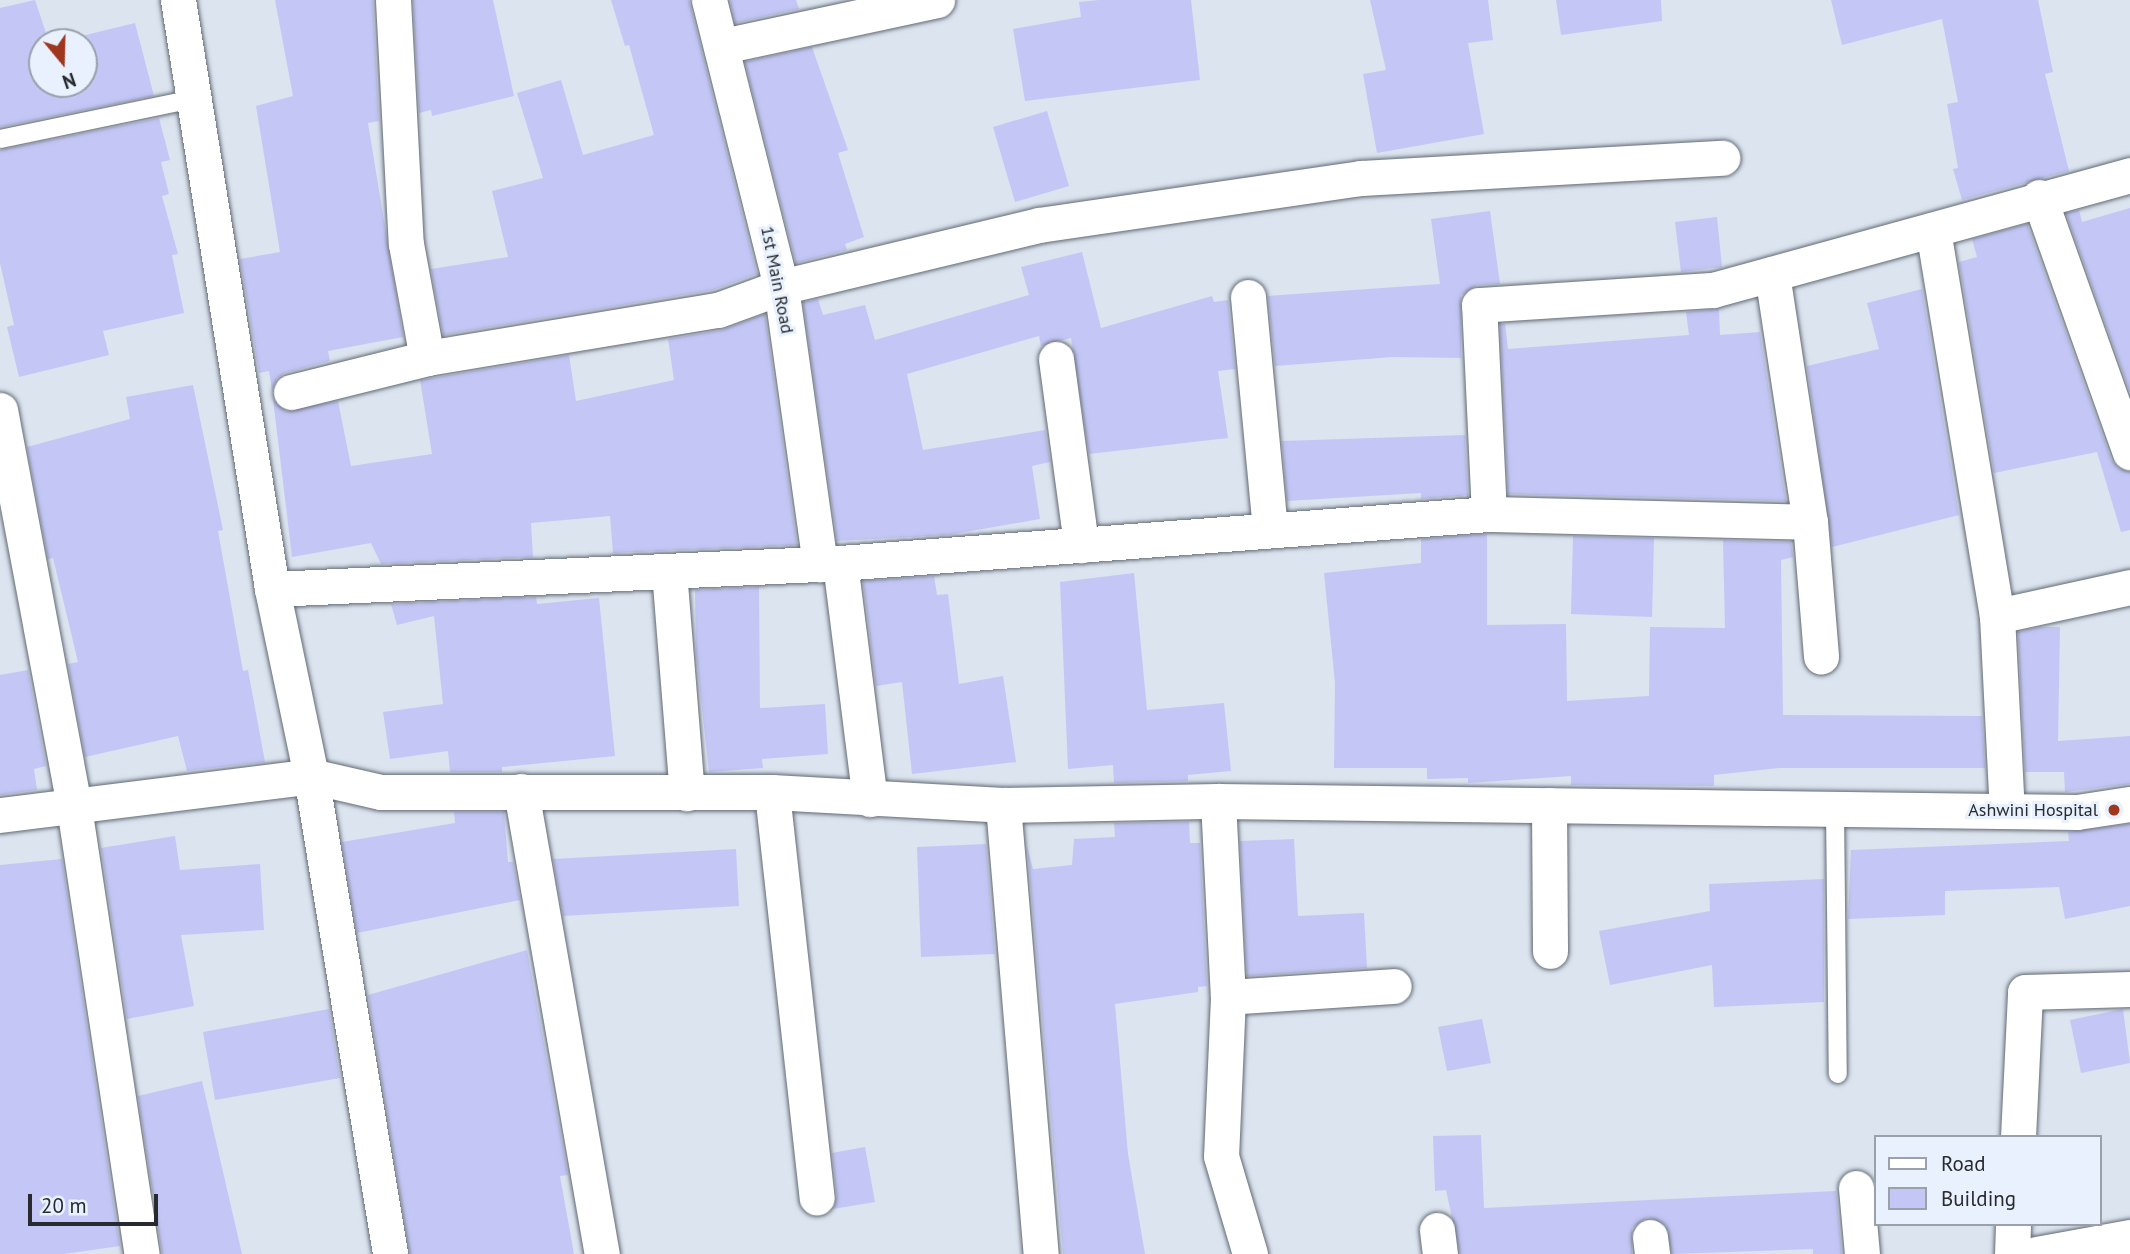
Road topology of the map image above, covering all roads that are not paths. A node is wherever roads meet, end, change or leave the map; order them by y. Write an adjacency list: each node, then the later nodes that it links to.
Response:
1 (178, 0): 6 (street)
2 (393, 0): 15 (street)
3 (709, 0): 5 (street, 1st Main Road)
4 (937, 0): 5 (street)
5 (723, 46): 13 (street, 1st Main Road)
6 (194, 100): 7 (lane); 27 (street)
7 (0, 139)
8 (1722, 158): 13 (street)
9 (2130, 175): 10 (street)
10 (2039, 197): 11 (street); 19 (street)
11 (1934, 230): 12 (street); 28 (street)
12 (1772, 274): 20 (street); 21 (street)
13 (781, 287): 15 (street); 24 (street, 1st Main Road)
14 (1248, 297): 22 (street)
15 (427, 358): 17 (street)
16 (1056, 359): 23 (street)
17 (291, 392)
18 (0, 410): 39 (street)
19 (2130, 452)
20 (1489, 514): 21 (street); 22 (street)
21 (1810, 522): 29 (street)
22 (1270, 530): 23 (street)
23 (1081, 545): 24 (street)
24 (830, 564): 25 (street); 34 (street, 1st Main Road)
25 (669, 571): 27 (street); 32 (street)
26 (2130, 587): 28 (street)
27 (272, 589): 30 (street)
28 (1997, 617): 41 (street)
29 (1821, 657)
30 (312, 776): 31 (street); 39 (street); 54 (street)
31 (521, 791): 32 (street); 55 (street)
32 (687, 793): 33 (street)
33 (772, 793): 34 (street); 50 (street)
34 (870, 799): 37 (street)
35 (1218, 801): 37 (street); 38 (street); 46 (street)
36 (2130, 804): 41 (street)
37 (1003, 805): 56 (street)
38 (1549, 805): 40 (street); 43 (street)
39 (74, 807): 42 (street); 53 (street)
40 (1835, 809): 41 (street); 47 (lane)
41 (2007, 811)
42 (0, 815)
43 (1550, 951)
44 (1394, 986): 46 (street)
45 (2130, 989): 48 (street)
46 (1228, 997): 57 (street)
47 (1838, 1074)
48 (2018, 1135)
49 (1856, 1188): 58 (street)
50 (817, 1198)
51 (2013, 1226): 59 (street)
52 (2130, 1237): 60 (street)
53 (142, 1254)
54 (390, 1254)
55 (602, 1254)
56 (1041, 1254)
57 (1250, 1254)
58 (1862, 1254)
59 (2012, 1254)
60 (2036, 1254)

